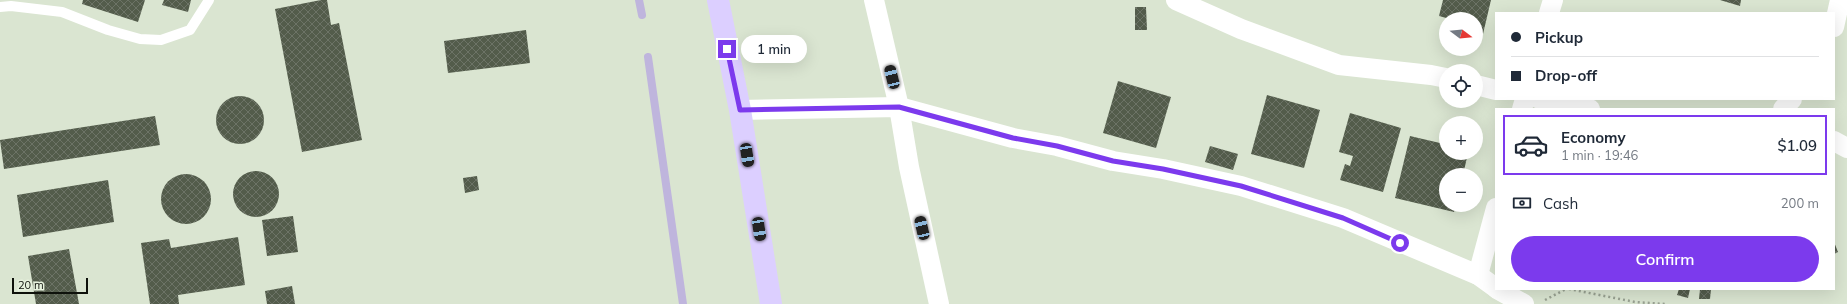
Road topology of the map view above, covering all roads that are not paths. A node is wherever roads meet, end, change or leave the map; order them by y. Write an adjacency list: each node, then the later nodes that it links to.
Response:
1 (209, 0): 7 (lane)
2 (718, 0): 18 (highway)
3 (874, 0): 15 (street)
4 (1176, 0): 10 (street)
5 (1553, 0): 8 (street)
6 (1840, 0): 9 (street)
7 (0, 7)
8 (1549, 12)
9 (1835, 22)
10 (1439, 77)
11 (1483, 87): 12 (street)
12 (1495, 90)
13 (1544, 100): 16 (street)
14 (1791, 100): 17 (street)
15 (899, 107): 18 (street); 22 (street); 26 (street)
16 (1585, 108)
17 (1784, 108)
18 (740, 110): 25 (highway)
19 (1835, 142): 20 (street)
20 (1847, 148)
21 (1495, 212): 22 (street)
22 (1478, 275): 23 (street)
23 (1495, 288)
24 (1499, 290): 27 (street)
25 (771, 304)
26 (939, 304)
27 (1524, 304)

